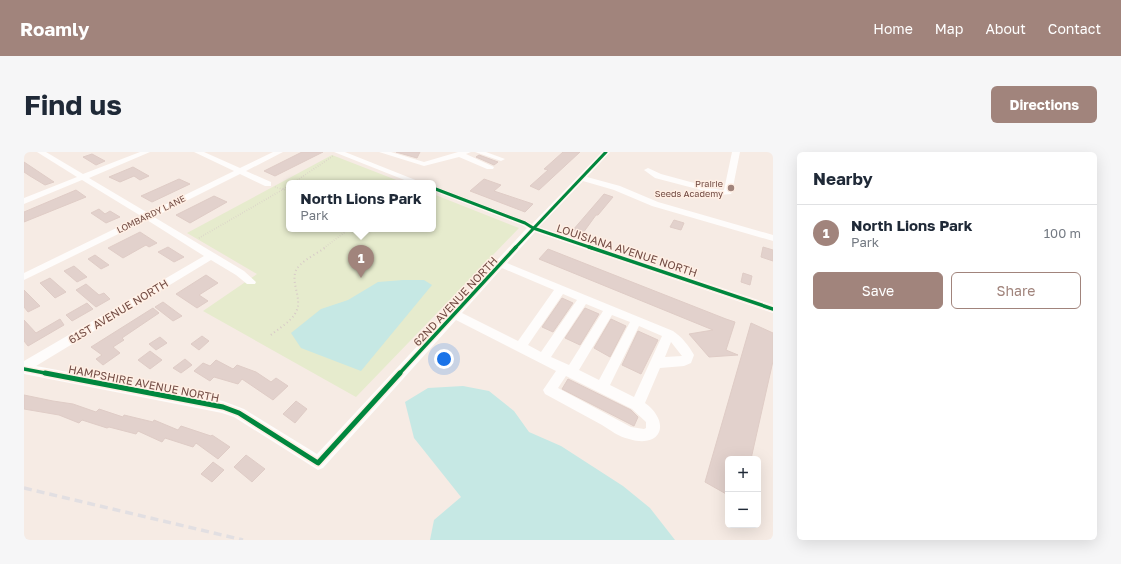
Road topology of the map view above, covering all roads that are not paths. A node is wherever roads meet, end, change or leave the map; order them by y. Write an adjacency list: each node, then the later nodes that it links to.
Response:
1 (42, 152): 17 (street)
2 (146, 152): 17 (street)
3 (198, 152): 16 (street)
4 (279, 152): 16 (street, LOMBARDY LANE)
5 (339, 152): 11 (street)
6 (383, 152): 12 (street)
7 (467, 152): 12 (street)
8 (479, 152): 13 (street)
9 (606, 152): 18 (street, 62ND AVENUE NORTH)
10 (736, 152): 15 (street)
11 (352, 154): 19 (street)
12 (459, 154): 14 (street)
13 (501, 159)
14 (490, 167)
15 (648, 170)
16 (240, 171): 20 (street); 23 (street, LOMBARDY LANE)
17 (83, 177): 22 (street); 23 (street)
18 (582, 178): 24 (street, 62ND AVENUE NORTH); 25 (street)
19 (412, 180)
20 (268, 184)
21 (436, 189): 24 (street, LOUISIANA AVENUE NORTH)
22 (24, 201)
23 (147, 216): 26 (street); 29 (street, LOMBARDY LANE)
24 (533, 228): 27 (street, 62ND AVENUE NORTH); 34 (street, LOUISIANA AVENUE NORTH)
25 (773, 238)
26 (211, 256): 30 (street); 41 (street, 61ST AVENUE NORTH)
27 (501, 264): 31 (street); 35 (street, 62ND AVENUE NORTH)
28 (24, 265): 29 (street)
29 (28, 275)
30 (251, 282)
31 (561, 288): 32 (street); 38 (street)
32 (584, 298): 33 (street); 39 (street)
33 (610, 309): 36 (street); 42 (street)
34 (773, 309)
35 (454, 314): 38 (street); 45 (street, 62ND AVENUE NORTH)
36 (637, 320): 37 (street); 43 (street)
37 (669, 334): 40 (street); 40 (street)
38 (520, 347): 39 (street)
39 (543, 359): 42 (street)
40 (656, 363): 44 (street)
41 (24, 368): 45 (street, HAMPSHIRE AVENUE NORTH)
42 (567, 371): 43 (street); 44 (street)
43 (602, 388): 44 (street)
44 (637, 405)
45 (318, 463)

